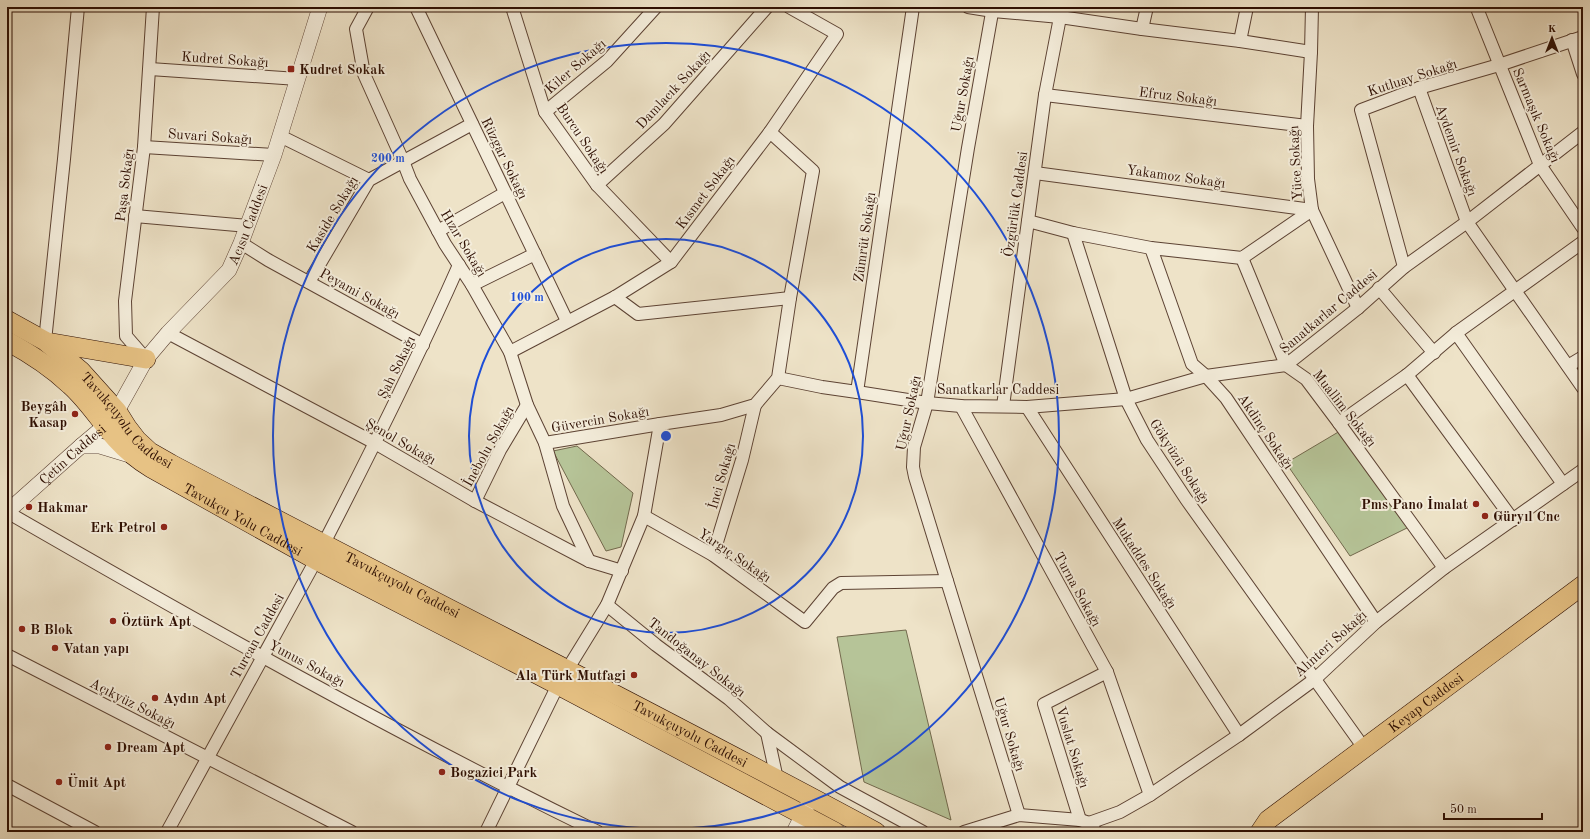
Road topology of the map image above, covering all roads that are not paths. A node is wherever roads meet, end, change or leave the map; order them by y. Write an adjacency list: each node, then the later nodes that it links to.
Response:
1 (78, 7): 70 (street)
2 (153, 7): 23 (street, Paşa Sokağı)
3 (320, 7): 25 (street, Acısu Caddesi)
4 (368, 7): 36 (street, Hızır Sokağı)
5 (416, 7): 29 (street, Rüzgar Sokağı)
6 (512, 7): 28 (street, Burcu Sokağı)
7 (656, 7): 28 (street, Kiler Sokağı)
8 (766, 7): 40 (street, Damlacık Sokağı)
9 (788, 7): 31 (street, Kısmet Sokağı)
10 (913, 7): 82 (street, Zümrüt Sokağı)
11 (968, 7): 16 (street)
12 (1147, 7): 18 (street)
13 (1247, 7): 20 (street)
14 (1312, 7): 21 (street, Yüce Sokağı)
15 (1478, 7): 22 (street, Sarmaşık Sokağı)
16 (993, 9): 17 (street); 84 (street, Uğur Sokağı)
17 (1061, 12): 18 (street); 27 (street, Özgürlük Caddesi)
18 (1142, 29): 20 (street)
19 (1577, 39): 22 (street, Kutluay Sokağı); 24 (street)
20 (1240, 41): 21 (street)
21 (1312, 52): 30 (street, Yüce Sokağı)
22 (1499, 65): 26 (street, Kutluay Sokağı); 37 (street, Sarmaşık Sokağı)
23 (150, 69): 25 (street, Kudret Sokağı); 34 (street, Paşa Sokağı)
24 (1583, 74)
25 (298, 79): 33 (street, Acısu Caddesi)
26 (1419, 88): 45 (street, Aydemir Sokağı); 57 (street, Kutluay Sokağı)
27 (1045, 95): 30 (street, Efruz Sokağı); 38 (street, Özgürlük Caddesi)
28 (545, 112): 40 (street, Burcu Sokağı)
29 (472, 124): 36 (street, Kaside Sokağı); 41 (street, Rüzgar Sokağı)
30 (1307, 126): 42 (street, Yüce Sokağı)
31 (770, 132): 55 (street, Kısmet Sokağı); 63 (street)
32 (1583, 132): 37 (street, Sanatkarlar Caddesi)
33 (280, 136): 35 (street, Acısu Caddesi); 39 (street)
34 (144, 146): 35 (street, Suvari Sokağı); 43 (street, Paşa Sokağı)
35 (274, 155): 46 (street, Acısu Caddesi)
36 (404, 161): 39 (street, Kaside Sokağı); 48 (street, Hızır Sokağı)
37 (1540, 165): 45 (street, Sanatkarlar Caddesi); 47 (street, Sarmaşık Sokağı)
38 (1035, 173): 42 (street, Yakamoz Sokağı); 44 (street, Özgürlük Caddesi)
39 (368, 180): 58 (street, Kaside Sokağı)
40 (597, 185): 55 (street, Burcu Sokağı)
41 (505, 193): 48 (street); 53 (street, Rüzgar Sokağı)
42 (1312, 210): 54 (street); 64 (street, Yüce Sokağı)
43 (135, 216): 46 (street); 75 (street, Paşa Sokağı)
44 (1028, 221): 49 (street); 88 (street, Özgürlük Caddesi)
45 (1467, 222): 57 (street, Sanatkarlar Caddesi); 61 (street, Aydemir Sokağı)
46 (248, 226): 51 (street, Acısu Caddesi)
47 (1583, 228)
48 (438, 231): 56 (street, Hızır Sokağı)
49 (1073, 233): 52 (street); 83 (street, Gökyüzü Sokağı)
50 (1583, 242): 61 (street)
51 (241, 243): 58 (street, Peyami Sokağı); 67 (street, Acısu Caddesi)
52 (1152, 248): 54 (street); 79 (street, Akdinç Sokağı)
53 (534, 254): 59 (street); 66 (street, Rüzgar Sokağı)
54 (1242, 258): 76 (street)
55 (671, 262): 62 (street, Kısmet Sokağı)
56 (459, 265): 59 (street, Hızır Sokağı); 71 (street, Şah Sokağı)
57 (1404, 267): 60 (street, Sanatkarlar Caddesi)
58 (309, 282): 71 (street, Peyami Sokağı)
59 (472, 285): 72 (street, Hızır Sokağı)
60 (1379, 288): 64 (street, Sanatkarlar Caddesi); 73 (street)
61 (1515, 290): 68 (street); 77 (street, Aydemir Sokağı)
62 (615, 297): 63 (street); 66 (street, Kısmet Sokağı)
63 (790, 298): 80 (street)
64 (1358, 308): 76 (street, Sanatkarlar Caddesi)
65 (7, 320): 70 (main road, Tavukçuyolu Caddesi)
66 (567, 322): 72 (street, Kısmet Sokağı)
67 (168, 333): 75 (street, Acısu Caddesi); 93 (street, Şenol Sokağı)
68 (1456, 333): 73 (street); 98 (street)
69 (7, 341): 90 (main road, Tavukçu Yolu Caddesi)
70 (45, 341): 75 (main road); 90 (main road, Tavukçuyolu Caddesi)
71 (424, 345): 93 (street, Şah Sokağı)
72 (510, 352): 85 (street, Hızır Sokağı)
73 (1434, 353): 78 (street)
74 (1583, 357): 77 (street)
75 (146, 359): 90 (street, Acısu Caddesi)
76 (1286, 365): 79 (street, Sanatkarlar Caddesi); 91 (street, Muallim Sokağı)
77 (1568, 366): 81 (street, Aydemir Sokağı)
78 (1407, 375): 91 (street); 102 (street)
79 (1206, 376): 83 (street, Sanatkarlar Caddesi); 111 (street, Akdinç Sokağı)
80 (778, 378): 82 (street); 86 (street)
81 (1583, 388)
82 (857, 392): 84 (street, Sanatkarlar Caddesi)
83 (1126, 400): 89 (street, Sanatkarlar Caddesi); 116 (street, Gökyüzü Sokağı)
84 (927, 403): 87 (street, Sanatkarlar Caddesi); 108 (street, Uğur Sokağı)
85 (527, 405): 94 (street, Hızır Sokağı); 99 (street, İnebolu Sokağı)
86 (755, 405): 92 (street, Güvercin Sokağı); 104 (street, İnci Sokağı)
87 (961, 406): 88 (street, Sanatkarlar Caddesi); 114 (street, Turna Sokağı)
88 (1003, 406): 89 (street, Sanatkarlar Caddesi)
89 (1026, 407): 118 (street, Mukaddes Sokağı)
90 (112, 418): 95 (street, Çetin Caddesi); 96 (main road, Tavukçu Yolu Caddesi); 103 (main road, Tavukçuyolu Caddesi)
91 (1339, 423): 106 (street, Muallim Sokağı)
92 (660, 424): 94 (street, Güvercin Sokağı); 101 (street)
93 (375, 443): 99 (street, Şenol Sokağı); 103 (street, Şah Sokağı)
94 (545, 443): 105 (street, Hızır Sokağı)
95 (81, 446): 96 (street); 100 (street, Çetin Caddesi)
96 (135, 457): 103 (main road, Tavukçu Yolu Caddesi)
97 (1583, 470): 98 (street, Alınteri Sokağı)
98 (1563, 484): 102 (street, Alınteri Sokağı)
99 (475, 501): 105 (street, Şenol Sokağı)
100 (7, 512): 113 (street, Yunus Sokağı)
101 (644, 516): 104 (street, Yargıç Sokağı); 107 (street)
102 (1513, 520): 106 (street, Alınteri Sokağı)
103 (319, 552): 113 (street, Turcan Caddesi); 115 (main road, Tavukçuyolu Caddesi)
104 (713, 555): 108 (street, Yargıç Sokağı)
105 (589, 561): 107 (street, Şenol Sokağı)
106 (1444, 568): 111 (street, Alınteri Sokağı)
107 (622, 571): 110 (street)
108 (947, 581): 127 (street, Uğur Sokağı)
109 (1583, 585): 119 (main road, Keyap Caddesi)
110 (607, 606): 115 (street); 117 (street, Tandoğanay Sokağı)
111 (1376, 622): 116 (street, Alınteri Sokağı)
112 (7, 655): 120 (street, Açıkyüz Sokağı)
113 (262, 656): 120 (street, Turcan Caddesi); 123 (street, Yunus Sokağı)
114 (1107, 672): 124 (street, Turna Sokağı); 129 (street, Vuslat Sokağı)
115 (563, 678): 121 (main road, Tavukçuyolu Caddesi); 123 (street); 128 (main road, Tavukçuyolu Caddesi)
116 (1315, 679): 118 (street, Alınteri Sokağı); 119 (street, Gökyüzü Sokağı)
117 (767, 733): 121 (street); 139 (street, Tandoğanay Sokağı)
118 (1239, 735): 124 (street, Alınteri Sokağı)
119 (1364, 748): 130 (main road, Keyap Caddesi)
120 (208, 758): 133 (street, Turcan Caddesi); 134 (street, Açıkyüz Sokağı)
121 (777, 779): 125 (main road, Tavukçuyolu Caddesi)
122 (7, 785): 132 (street)
123 (507, 788): 135 (street); 136 (street, Yunus Sokağı)
124 (1150, 795): 129 (street, Alınteri Sokağı)
125 (812, 798): 126 (main road, Tavukçuyolu Caddesi); 128 (street)
126 (829, 807): 131 (street, Tavukçuyolu Caddesi); 138 (main road, Tavukçuyolu Caddesi)
127 (1019, 814): 129 (street); 140 (street)
128 (802, 815): 131 (main road, Tavukçuyolu Caddesi); 137 (street)
129 (1088, 825)
130 (1264, 826): 141 (street, Keyap Caddesi)
131 (824, 829)
132 (95, 832)
133 (167, 832)
134 (352, 832)
135 (486, 832)
136 (598, 832)
137 (794, 832)
138 (876, 832)
139 (923, 832)
140 (964, 832)
141 (1252, 832)

